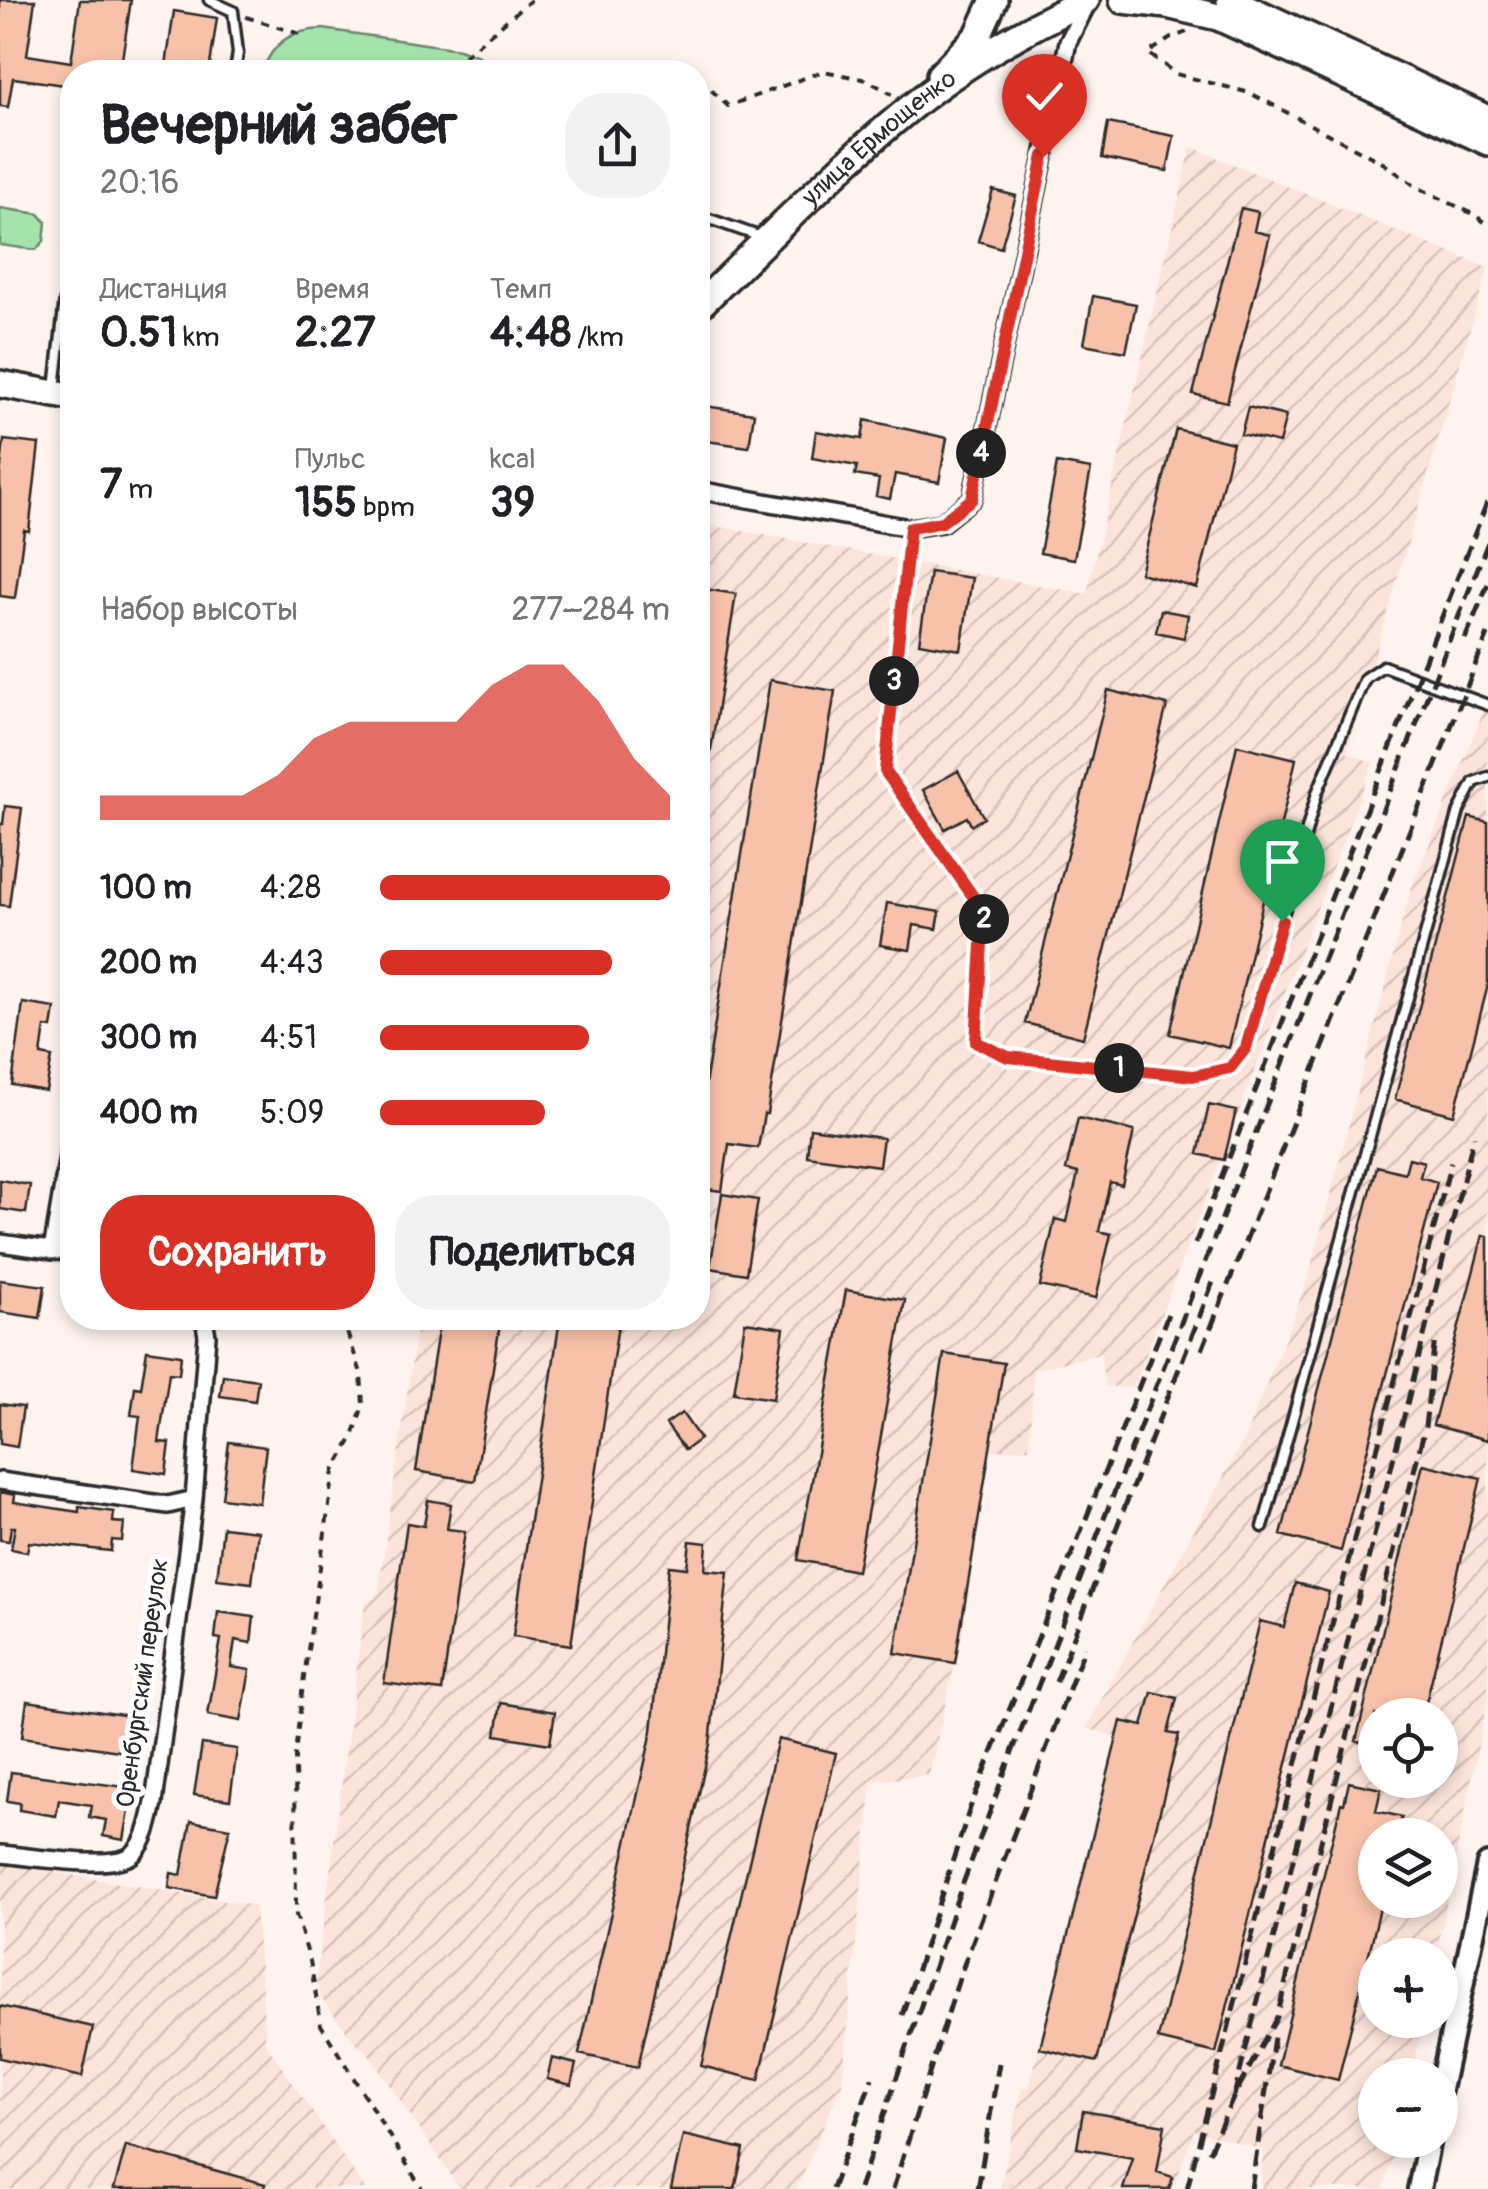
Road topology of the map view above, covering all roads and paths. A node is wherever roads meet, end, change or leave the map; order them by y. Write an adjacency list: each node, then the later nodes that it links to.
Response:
1 (209, 0): 7 (lane)
2 (531, 0): 10 (path)
3 (994, 0): 13 (highway)
4 (1087, 0): 13 (highway, улица Ермощенко); 23 (street)
5 (1124, 0): 15 (highway)
6 (1230, 0): 14 (highway)
7 (233, 12): 8 (path); 11 (lane)
8 (303, 35)
9 (1148, 53): 17 (path)
10 (464, 56)
11 (237, 60)
12 (710, 89): 13 (path)
13 (913, 105): 18 (highway, улица Ермощенко)
14 (1488, 119)
15 (1488, 142)
16 (710, 219): 18 (lane)
17 (1488, 225)
18 (768, 239): 19 (highway, улица Ермощенко)
19 (710, 295)
20 (0, 384): 21 (highway)
21 (60, 394)
22 (710, 492): 23 (street)
23 (910, 528): 24 (lane)
24 (1488, 705)
25 (1488, 777): 34 (lane)
26 (60, 1203): 28 (street)
27 (0, 1243): 28 (street)
28 (52, 1251): 29 (street)
29 (60, 1252)
30 (206, 1330): 33 (street, Оренбургский переулок)
31 (346, 1330): 39 (path)
32 (0, 1481): 33 (street)
33 (194, 1499): 35 (street, Оренбургский переулок)
34 (1264, 1527)
35 (0, 1854)
36 (1488, 1864): 37 (street)
37 (1447, 2058)
38 (1425, 2158): 40 (street)
39 (422, 2189)
40 (1419, 2189)

